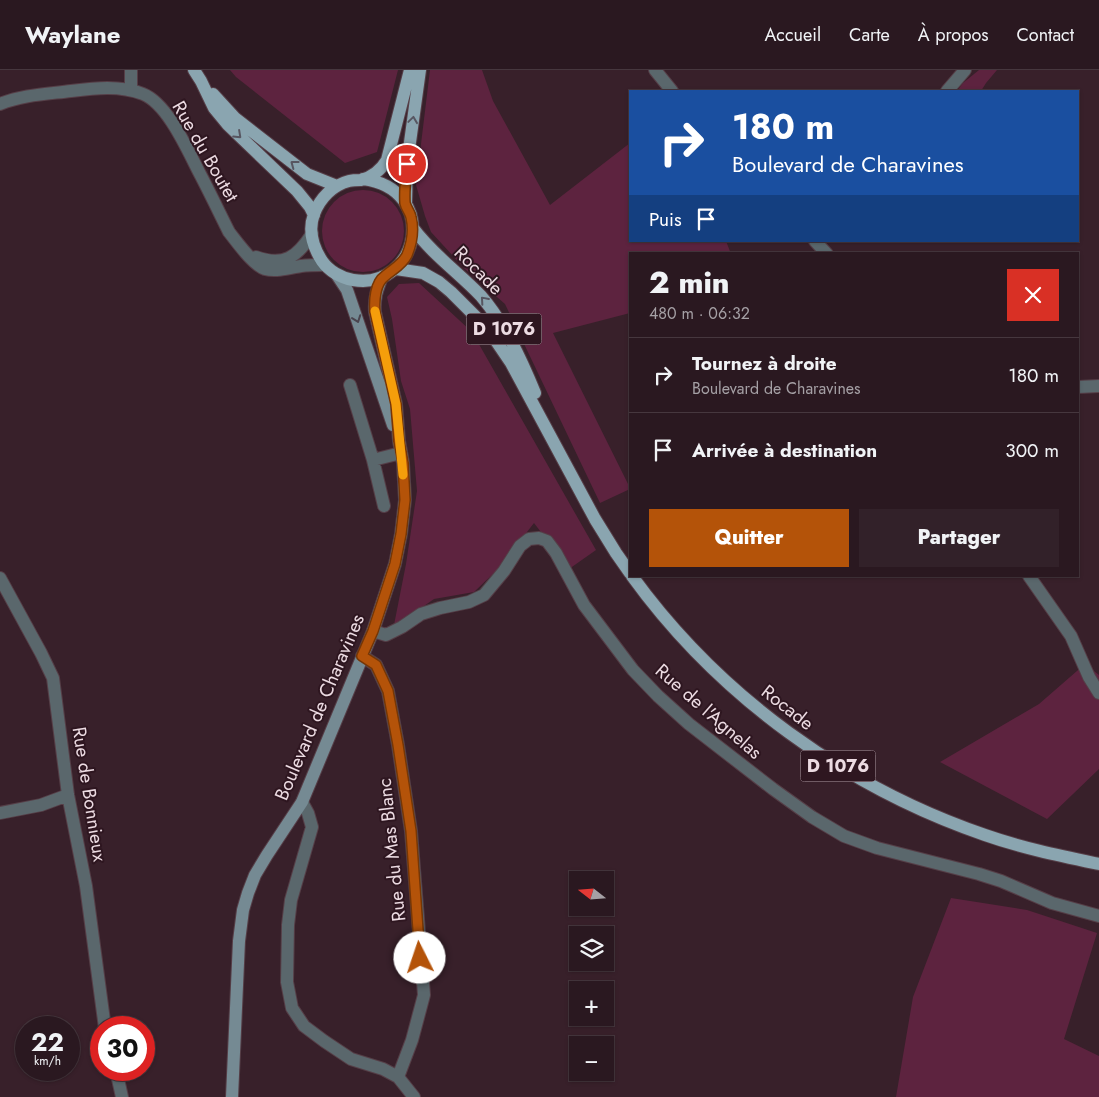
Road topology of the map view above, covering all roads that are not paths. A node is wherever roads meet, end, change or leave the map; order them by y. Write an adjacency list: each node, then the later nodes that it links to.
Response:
1 (132, 70): 8 (street)
2 (194, 70): 7 (main road)
3 (410, 70): 12 (main road, Boulevard de Charavines)
4 (420, 70): 14 (main road, Boulevard de Charavines, one-way to 4)
5 (656, 70): 9 (street)
6 (965, 70): 10 (street)
7 (201, 81): 13 (main road, one-way to 7); 15 (main road, one-way to 15)
8 (131, 90): 11 (street, Rue du Boutet); 20 (street, Rue du Boutet)
9 (671, 90)
10 (948, 90)
11 (0, 104)
12 (363, 179): 13 (main road, Boulevard de Charavines); 14 (main road, Boulevard de Charavines)
13 (337, 186): 15 (main road, Boulevard de Charavines)
14 (406, 204): 16 (main road, Boulevard de Charavines)
15 (314, 215): 17 (main road, Boulevard de Charavines)
16 (413, 228): 22 (main road, Boulevard de Charavines); 29 (main road, Rocade / D 1076, one-way to 16)
17 (312, 234): 20 (street); 21 (main road, Boulevard de Charavines)
18 (816, 242): 19 (street)
19 (825, 252)
20 (246, 253): 21 (street, Rue du Boutet)
21 (325, 265): 23 (main road, Boulevard de Charavines)
22 (396, 268): 24 (main road, Boulevard de Charavines); 29 (main road, Rocade / D 1076)
23 (337, 275): 24 (main road, Boulevard de Charavines); 28 (main road, Boulevard de Charavines, one-way to 28)
24 (382, 277): 28 (main road, Boulevard de Charavines)
25 (350, 385): 30 (street)
26 (1099, 386): 27 (street)
27 (1079, 387)
28 (400, 447): 30 (street); 36 (main road, Boulevard de Charavines)
29 (559, 453): 32 (main road, Rocade / D 1076)
30 (373, 460): 31 (street)
31 (384, 506)
32 (629, 572)
33 (633, 577): 42 (main road, Rocade / D 1076)
34 (1030, 577): 38 (street)
35 (0, 578): 39 (street, Rue de Bonnieux)
36 (373, 631): 37 (main road, Boulevard de Charavines); 43 (street, Rue de l'Agnelas)
37 (362, 656): 40 (main road, Boulevard de Charavines); 45 (street, Rue du Mas Blanc)
38 (1099, 694)
39 (68, 795): 41 (street); 44 (street, Rue de Bonnieux)
40 (302, 802): 45 (street); 48 (main road, Boulevard de Charavines)
41 (0, 813)
42 (1099, 864)
43 (1099, 916)
44 (103, 1016)
45 (398, 1076): 49 (street)
46 (118, 1081): 47 (street)
47 (122, 1097)
48 (232, 1097)
49 (414, 1097)

